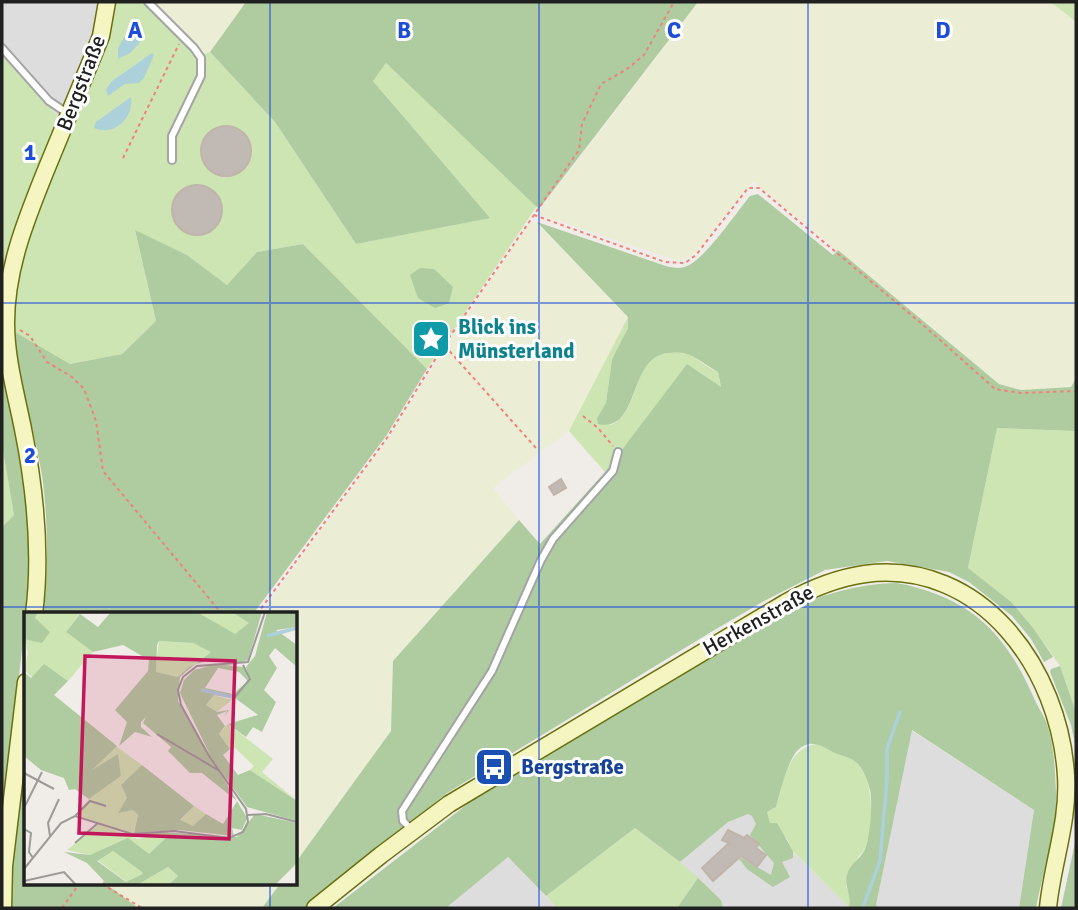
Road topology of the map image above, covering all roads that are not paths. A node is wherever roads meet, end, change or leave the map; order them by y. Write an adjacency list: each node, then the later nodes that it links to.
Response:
1 (107, 2): 4 (main road, Bergstraße)
2 (148, 2): 5 (lane)
3 (2, 48): 4 (lane)
4 (69, 114): 7 (main road, Bergstraße)
5 (172, 160)
6 (618, 452): 9 (lane)
7 (34, 612)
8 (24, 699): 10 (main road)
9 (412, 831): 11 (main road); 12 (main road, Herkenstraße)
10 (3, 908)
11 (315, 908)
12 (1048, 908)

